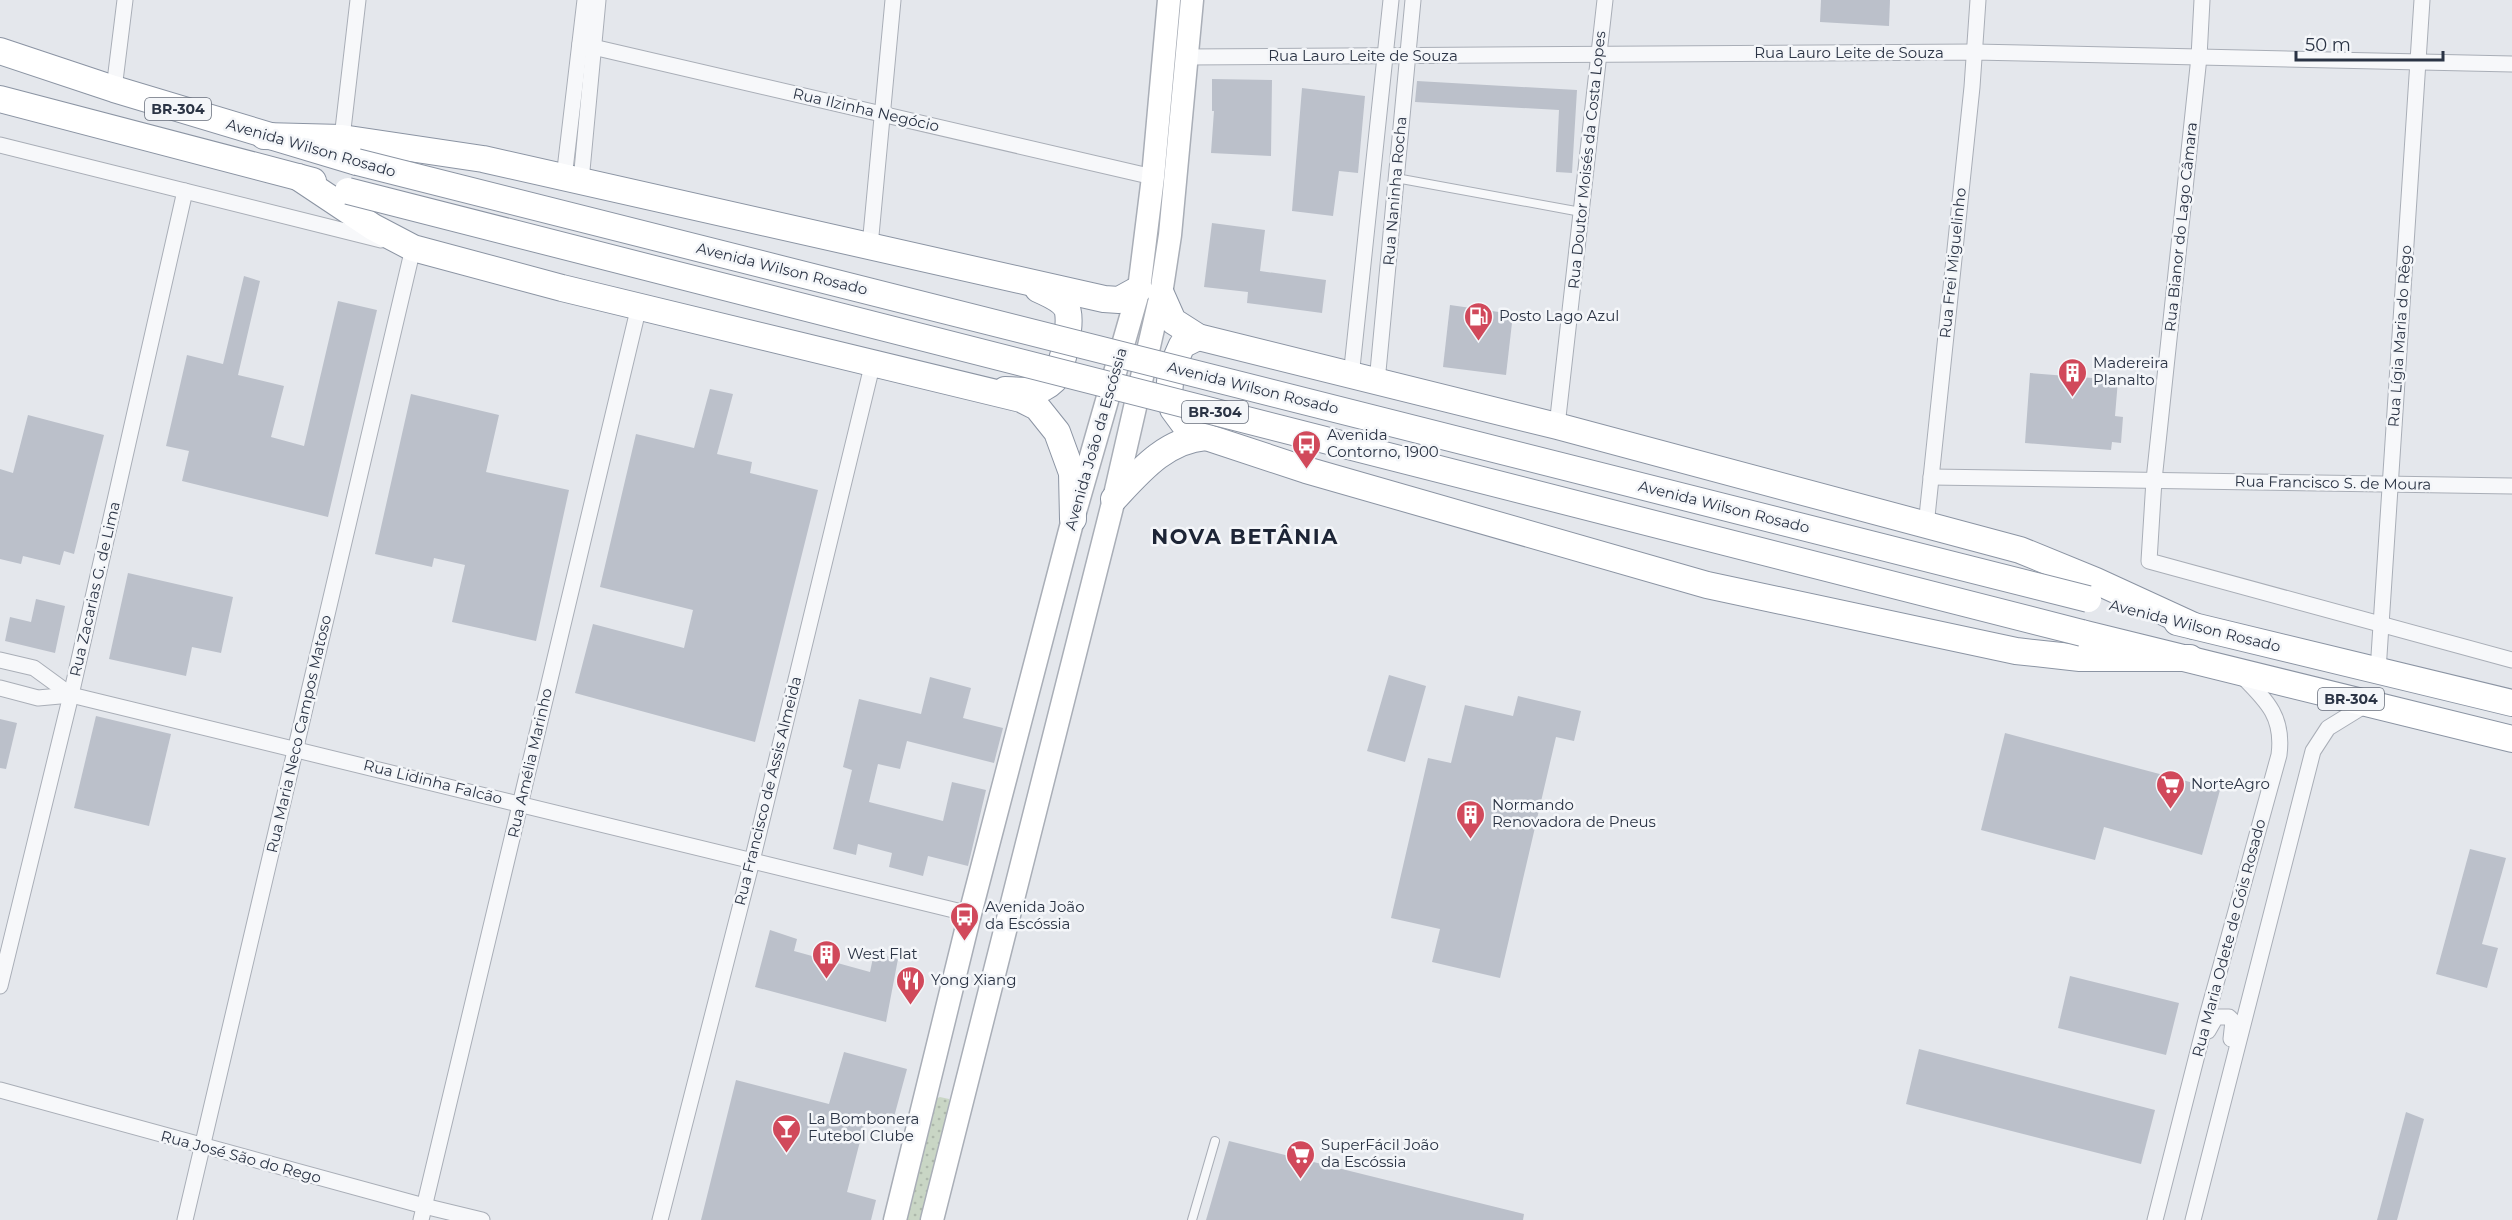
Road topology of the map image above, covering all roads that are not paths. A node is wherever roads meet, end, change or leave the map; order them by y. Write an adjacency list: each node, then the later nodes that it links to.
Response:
1 (125, 0): 24 (street)
2 (358, 0): 28 (street)
3 (585, 0): 14 (street)
4 (598, 0): 14 (street)
5 (893, 0): 26 (street)
6 (1169, 0): 31 (main road, Avenida João da Escóssia)
7 (1192, 0): 20 (main road, Avenida João da Escóssia)
8 (1391, 0): 19 (street, Rua Naninha Rocha)
9 (1413, 0): 18 (street, Rua Naninha Rocha)
10 (1605, 0): 17 (street, Rua Doutor Moisés da Costa Lopes)
11 (1978, 0): 16 (street, Rua Frei Miguelinho)
12 (2202, 0): 21 (street, Rua Bianor do Lago Câmara)
13 (2422, 0): 22 (street, Rua Lígia Maria do Rêgo)
14 (587, 45): 26 (street, Rua Ilzinha Negócio); 33 (street)
15 (0, 51): 24 (highway, Avenida Wilson Rosado / BR-304)
16 (1974, 52): 17 (street, Rua Lauro Leite de Souza); 21 (street, Rua Lauro Leite de Souza); 48 (street, Rua Frei Miguelinho)
17 (1599, 54): 18 (street, Rua Lauro Leite de Souza); 35 (street, Rua Doutor Moisés da Costa Lopes)
18 (1407, 55): 19 (street, Rua Lauro Leite de Souza); 32 (street, Rua Naninha Rocha)
19 (1386, 56): 20 (street, Rua Lauro Leite de Souza); 43 (street, Rua Naninha Rocha)
20 (1187, 57): 39 (main road, Avenida João da Escóssia)
21 (2199, 57): 22 (street, Rua Lauro Leite de Souza); 49 (street, Rua Bianor do Lago Câmara)
22 (2417, 62): 23 (street, Rua Lauro Leite de Souza); 50 (street, Rua Lígia Maria do Rêgo)
23 (2512, 64)
24 (114, 89): 27 (highway, Avenida Wilson Rosado / BR-304)
25 (0, 99): 30 (highway, Avenida Wilson Rosado / BR-304)
26 (882, 114): 31 (street, Rua Ilzinha Negócio); 36 (street)
27 (264, 136): 28 (highway); 55 (highway, Avenida Wilson Rosado / BR-304, bridge)
28 (342, 138): 33 (highway)
29 (0, 144): 34 (street)
30 (297, 177): 37 (highway); 57 (highway, Avenida Wilson Rosado / BR-304, bridge)
31 (1153, 177): 39 (main road, Avenida João da Escóssia)
32 (1396, 178): 35 (lane); 44 (street, Rua Naninha Rocha)
33 (572, 179): 36 (highway)
34 (185, 191): 37 (street); 63 (street, Rua Zacarias G. de Lima)
35 (1581, 212): 46 (street, Rua Doutor Moisés da Costa Lopes)
36 (870, 246): 38 (highway)
37 (413, 248): 40 (highway); 67 (street, Rua Maria Neco Campos Matoso)
38 (1017, 279): 39 (highway); 45 (highway)
39 (1150, 292): 41 (highway); 52 (main road, Avenida João da Escóssia); 53 (main road, Avenida João da Escóssia)
40 (639, 306): 42 (highway); 69 (street, Rua Amélia Marinho)
41 (1198, 338): 43 (highway); 47 (highway)
42 (873, 362): 45 (highway); 70 (street, Rua Francisco de Assis Almeida)
43 (1351, 377): 44 (highway)
44 (1377, 382): 46 (highway)
45 (984, 389): 53 (highway)
46 (1557, 426): 54 (highway)
47 (1206, 437): 52 (highway); 57 (highway)
48 (1931, 477): 49 (street, Rua Francisco S. de Moura); 54 (street, Rua Frei Miguelinho)
49 (2154, 480): 50 (street, Rua Francisco S. de Moura); 56 (street, Rua Bianor do Lago Câmara)
50 (2390, 484): 51 (street, Rua Francisco S. de Moura); 56 (street, Rua Lígia Maria do Rêgo)
51 (2512, 486)
52 (1114, 499): 71 (main road, Avenida João da Escóssia)
53 (1073, 519): 68 (main road, Avenida João da Escóssia)
54 (1926, 526): 55 (highway)
55 (2194, 626): 61 (highway, Avenida Wilson Rosado / BR-304)
56 (2380, 626): 59 (street); 61 (street, Rua Lígia Maria do Rêgo)
57 (2190, 658): 60 (highway, Avenida Wilson Rosado / BR-304)
58 (0, 660): 63 (street, Rua Lidinha Falcão)
59 (2512, 660)
60 (2235, 669): 64 (highway, Avenida Wilson Rosado / BR-304); 75 (street, Rua Maria Odete de Góis Rosado)
61 (2378, 671): 65 (highway, Avenida Wilson Rosado / BR-304)
62 (0, 688): 63 (street, Rua Lidinha Falcão)
63 (71, 695): 67 (street, Rua Lidinha Falcão); 74 (street, Rua Zacarias G. de Lima)
64 (2368, 703): 66 (highway, Avenida Wilson Rosado / BR-304); 80 (street)
65 (2512, 703)
66 (2512, 739)
67 (296, 748): 69 (street, Rua Lidinha Falcão); 79 (street, Rua Maria Neco Campos Matoso)
68 (1013, 748): 71 (main road); 72 (main road, Avenida João da Escóssia)
69 (520, 804): 70 (street, Rua Lidinha Falcão); 81 (street, Rua Amélia Marinho)
70 (752, 861): 72 (street, Rua Lidinha Falcão); 84 (street, Rua Francisco de Assis Almeida)
71 (1017, 879): 76 (main road, Avenida João da Escóssia)
72 (970, 914): 73 (main road, Avenida João da Escóssia)
73 (955, 975): 76 (main road); 85 (main road, Avenida João da Escóssia)
74 (0, 986)
75 (2196, 1058): 80 (street); 88 (street, Rua Maria Odete de Góis Rosado)
76 (964, 1088): 86 (main road, Avenida João da Escóssia)
77 (0, 1090): 79 (street, Rua José São do Rego)
78 (1215, 1141): 87 (lane)
79 (202, 1146): 81 (street, Rua José São do Rego); 82 (street, Rua Maria Neco Campos Matoso)
80 (2210, 1157): 89 (street)
81 (422, 1213): 83 (street, Rua José São do Rego)
82 (185, 1220)
83 (482, 1220)
84 (660, 1220)
85 (895, 1220)
86 (932, 1220)
87 (1192, 1220)
88 (2155, 1220)
89 (2193, 1220)

